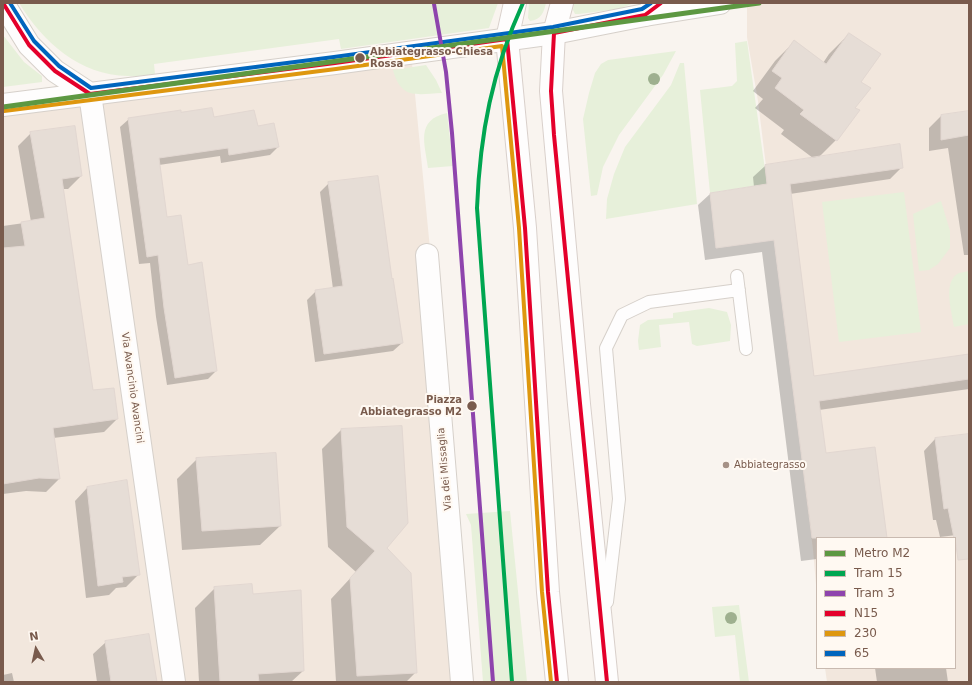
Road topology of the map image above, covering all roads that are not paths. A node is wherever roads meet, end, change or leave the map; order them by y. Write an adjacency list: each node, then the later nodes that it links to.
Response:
1 (3, 3): 8 (street)
2 (514, 3): 7 (street)
3 (562, 3): 6 (street)
4 (720, 3): 5 (street)
5 (653, 9): 6 (street)
6 (554, 33): 7 (street); 14 (street)
7 (507, 39): 8 (street); 17 (street)
8 (90, 94): 9 (street); 15 (street, Via Avancinio Avancini)
9 (3, 105)
10 (427, 255): 16 (street, Via dei Missaglia)
11 (737, 276): 12 (lane)
12 (739, 290): 13 (lane); 14 (lane)
13 (746, 349)
14 (602, 639): 18 (street)
15 (174, 682)
16 (462, 682)
17 (557, 682)
18 (607, 682)

